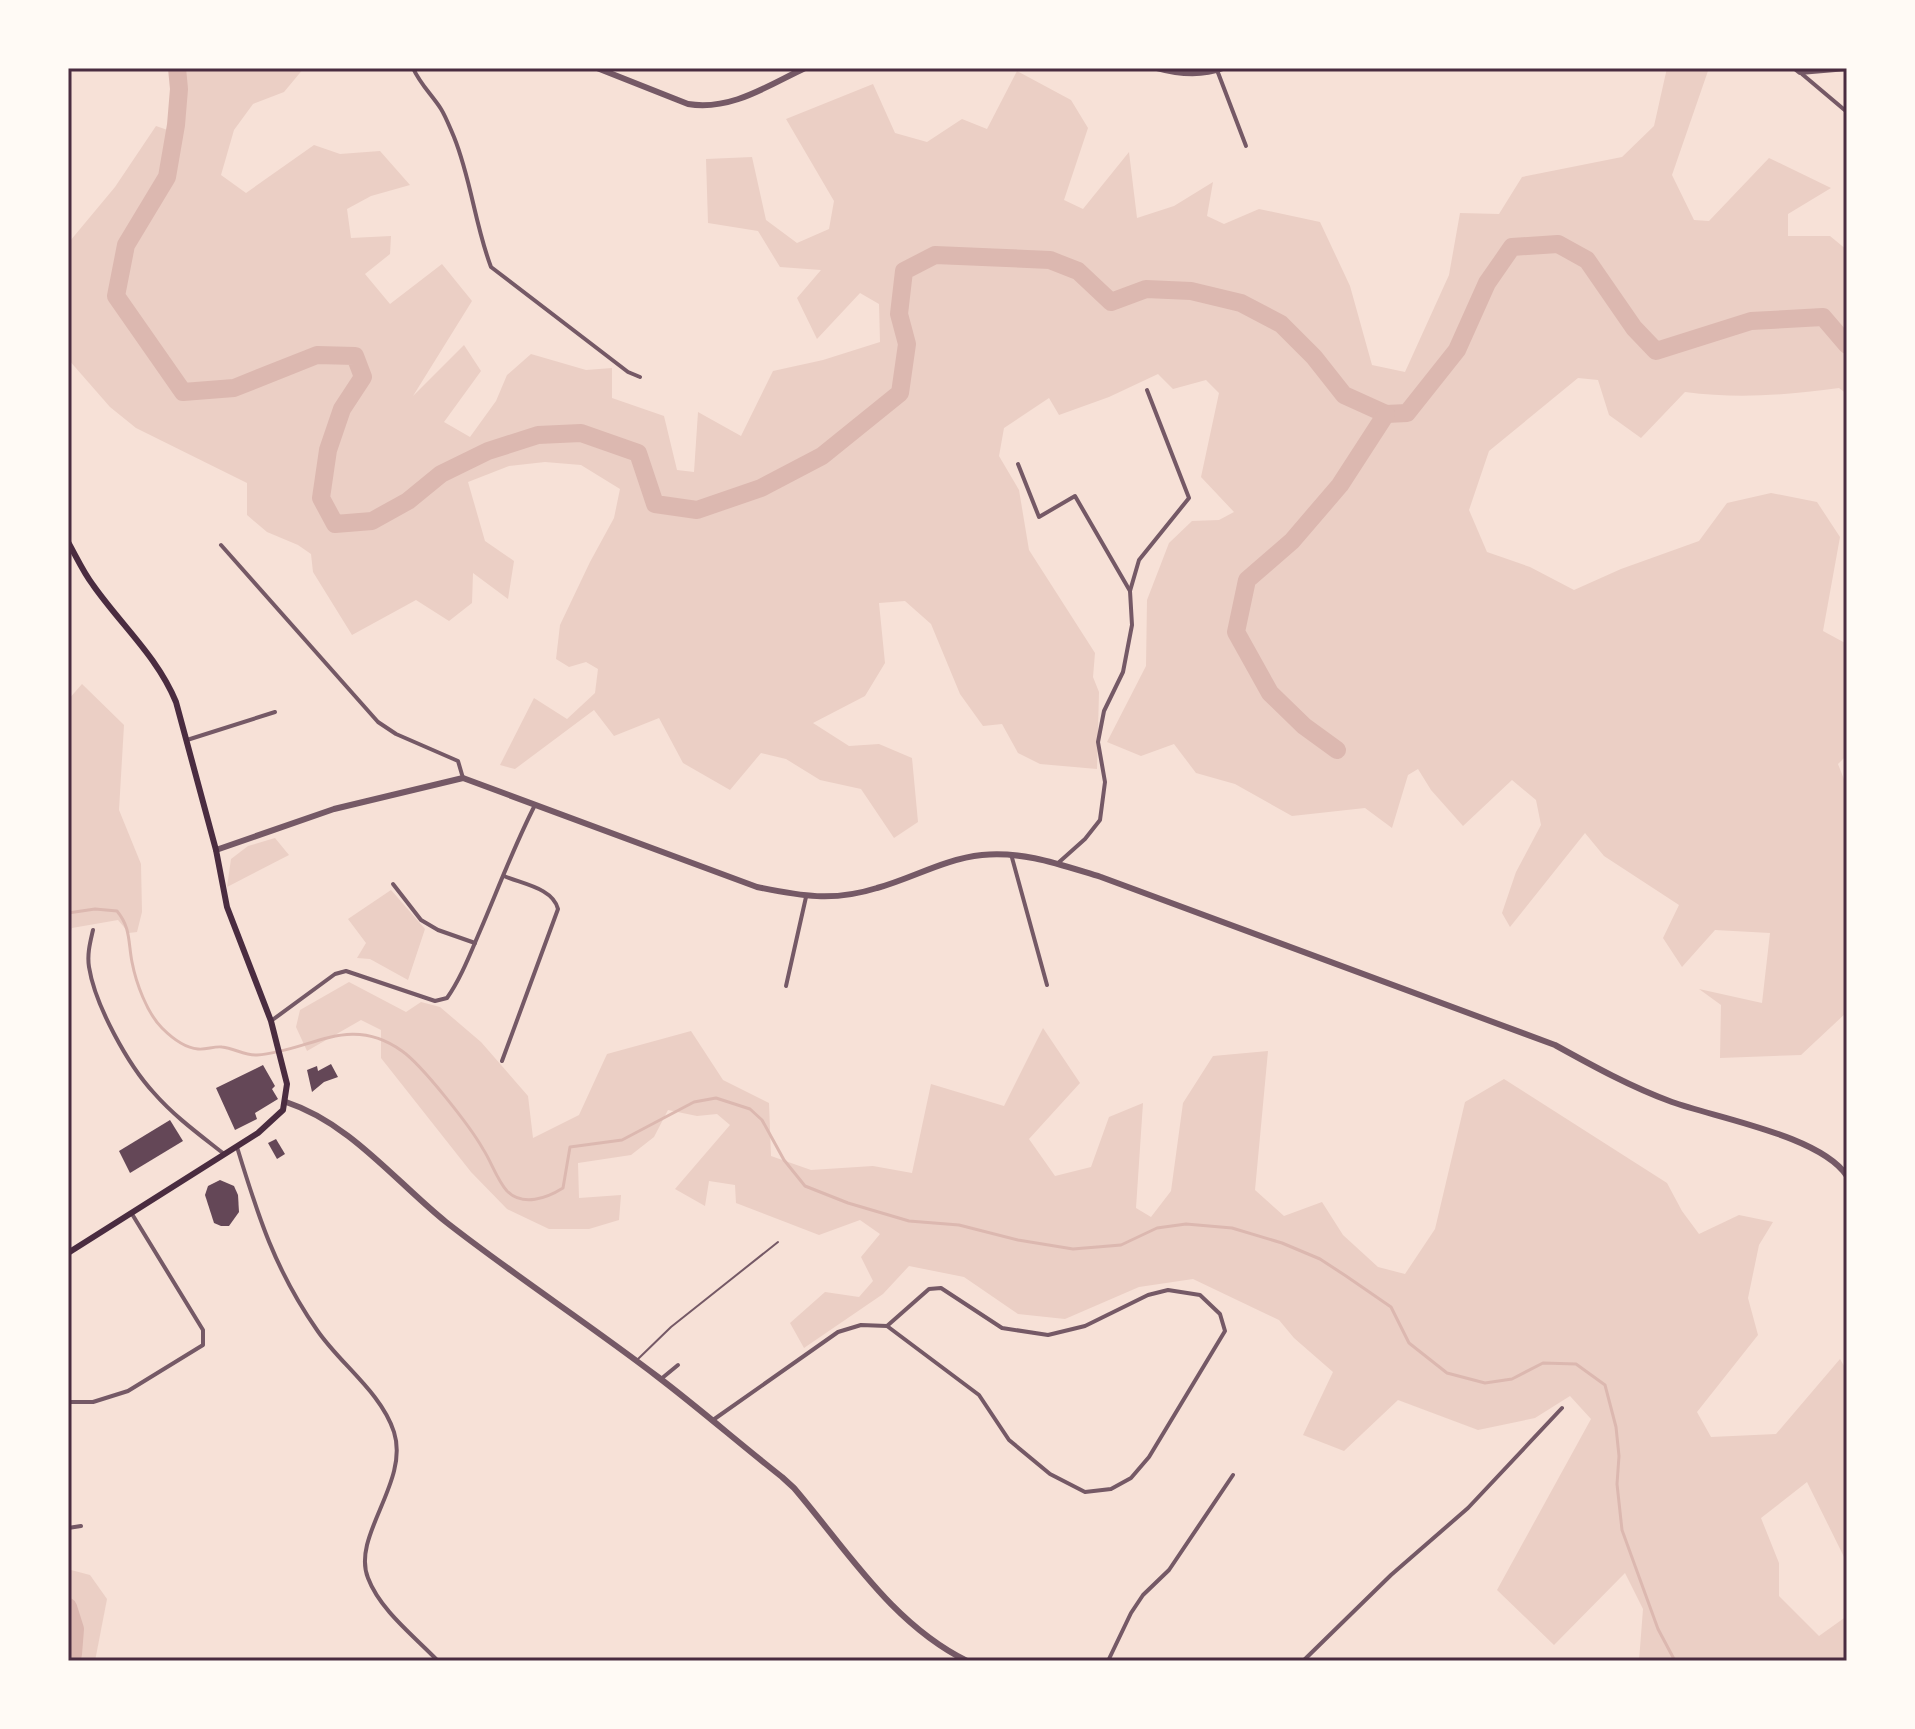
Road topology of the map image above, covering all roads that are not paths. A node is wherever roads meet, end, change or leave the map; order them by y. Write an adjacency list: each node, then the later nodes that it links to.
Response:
1 (413, 68): 10 (street)
2 (597, 68): 3 (street)
3 (805, 68)
4 (1157, 68): 6 (street)
5 (1847, 68): 7 (street)
6 (1220, 69): 9 (street)
7 (1797, 70): 8 (street)
8 (1847, 112)
9 (1246, 146)
10 (640, 377)
11 (1147, 390): 15 (street)
12 (1018, 464): 15 (street)
13 (68, 542): 17 (main road)
14 (221, 545): 18 (street)
15 (1130, 591): 22 (street)
16 (275, 712): 17 (street)
17 (187, 740): 20 (main road)
18 (463, 778): 19 (street); 20 (street)
19 (536, 803): 23 (street); 25 (street)
20 (216, 850): 30 (main road)
21 (1011, 854): 22 (street); 25 (street); 28 (street)
22 (1057, 864): 35 (street)
23 (503, 876): 27 (street); 31 (street)
24 (393, 884): 27 (street)
25 (806, 897): 29 (street)
26 (93, 930): 34 (street)
27 (475, 943): 30 (street)
28 (1047, 985)
29 (786, 986)
30 (271, 1021): 32 (main road)
31 (502, 1061)
32 (286, 1102): 33 (main road); 40 (street)
33 (237, 1147): 34 (main road); 49 (street)
34 (224, 1155): 36 (main road)
35 (1847, 1176)
36 (131, 1212): 38 (main road); 43 (street)
37 (778, 1242): 40 (lane)
38 (68, 1253)
39 (887, 1326): 39 (street); 45 (street)
40 (636, 1360): 42 (street)
41 (678, 1365): 42 (street)
42 (661, 1379): 45 (street)
43 (68, 1402)
44 (1562, 1408): 52 (street)
45 (712, 1421): 50 (street)
46 (1233, 1475): 51 (street)
47 (81, 1526): 48 (street)
48 (68, 1528)
49 (438, 1661)
50 (967, 1661)
51 (1108, 1661)
52 (1303, 1661)

